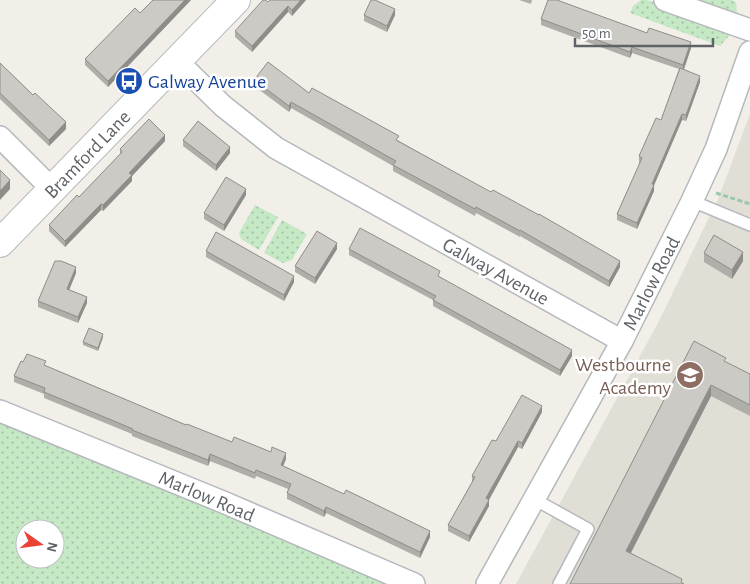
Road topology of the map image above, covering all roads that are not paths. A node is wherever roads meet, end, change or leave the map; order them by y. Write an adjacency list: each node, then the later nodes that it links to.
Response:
1 (236, 0): 5 (street, Bramford Lane)
2 (665, 0): 3 (street)
3 (750, 30)
4 (750, 52): 8 (street, Marlow Road)
5 (177, 61): 7 (street, Bramford Lane); 11 (street, Galway Avenue)
6 (0, 137): 7 (street)
7 (52, 189): 10 (street, Bramford Lane)
8 (696, 194): 9 (lane); 11 (street, Marlow Road)
9 (750, 225)
10 (0, 243)
11 (622, 341): 13 (street, Marlow Road)
12 (0, 410): 14 (street, Marlow Road)
13 (534, 499): 15 (street, Marlow Road); 16 (lane)
14 (414, 584)
15 (487, 584)
16 (559, 584)

